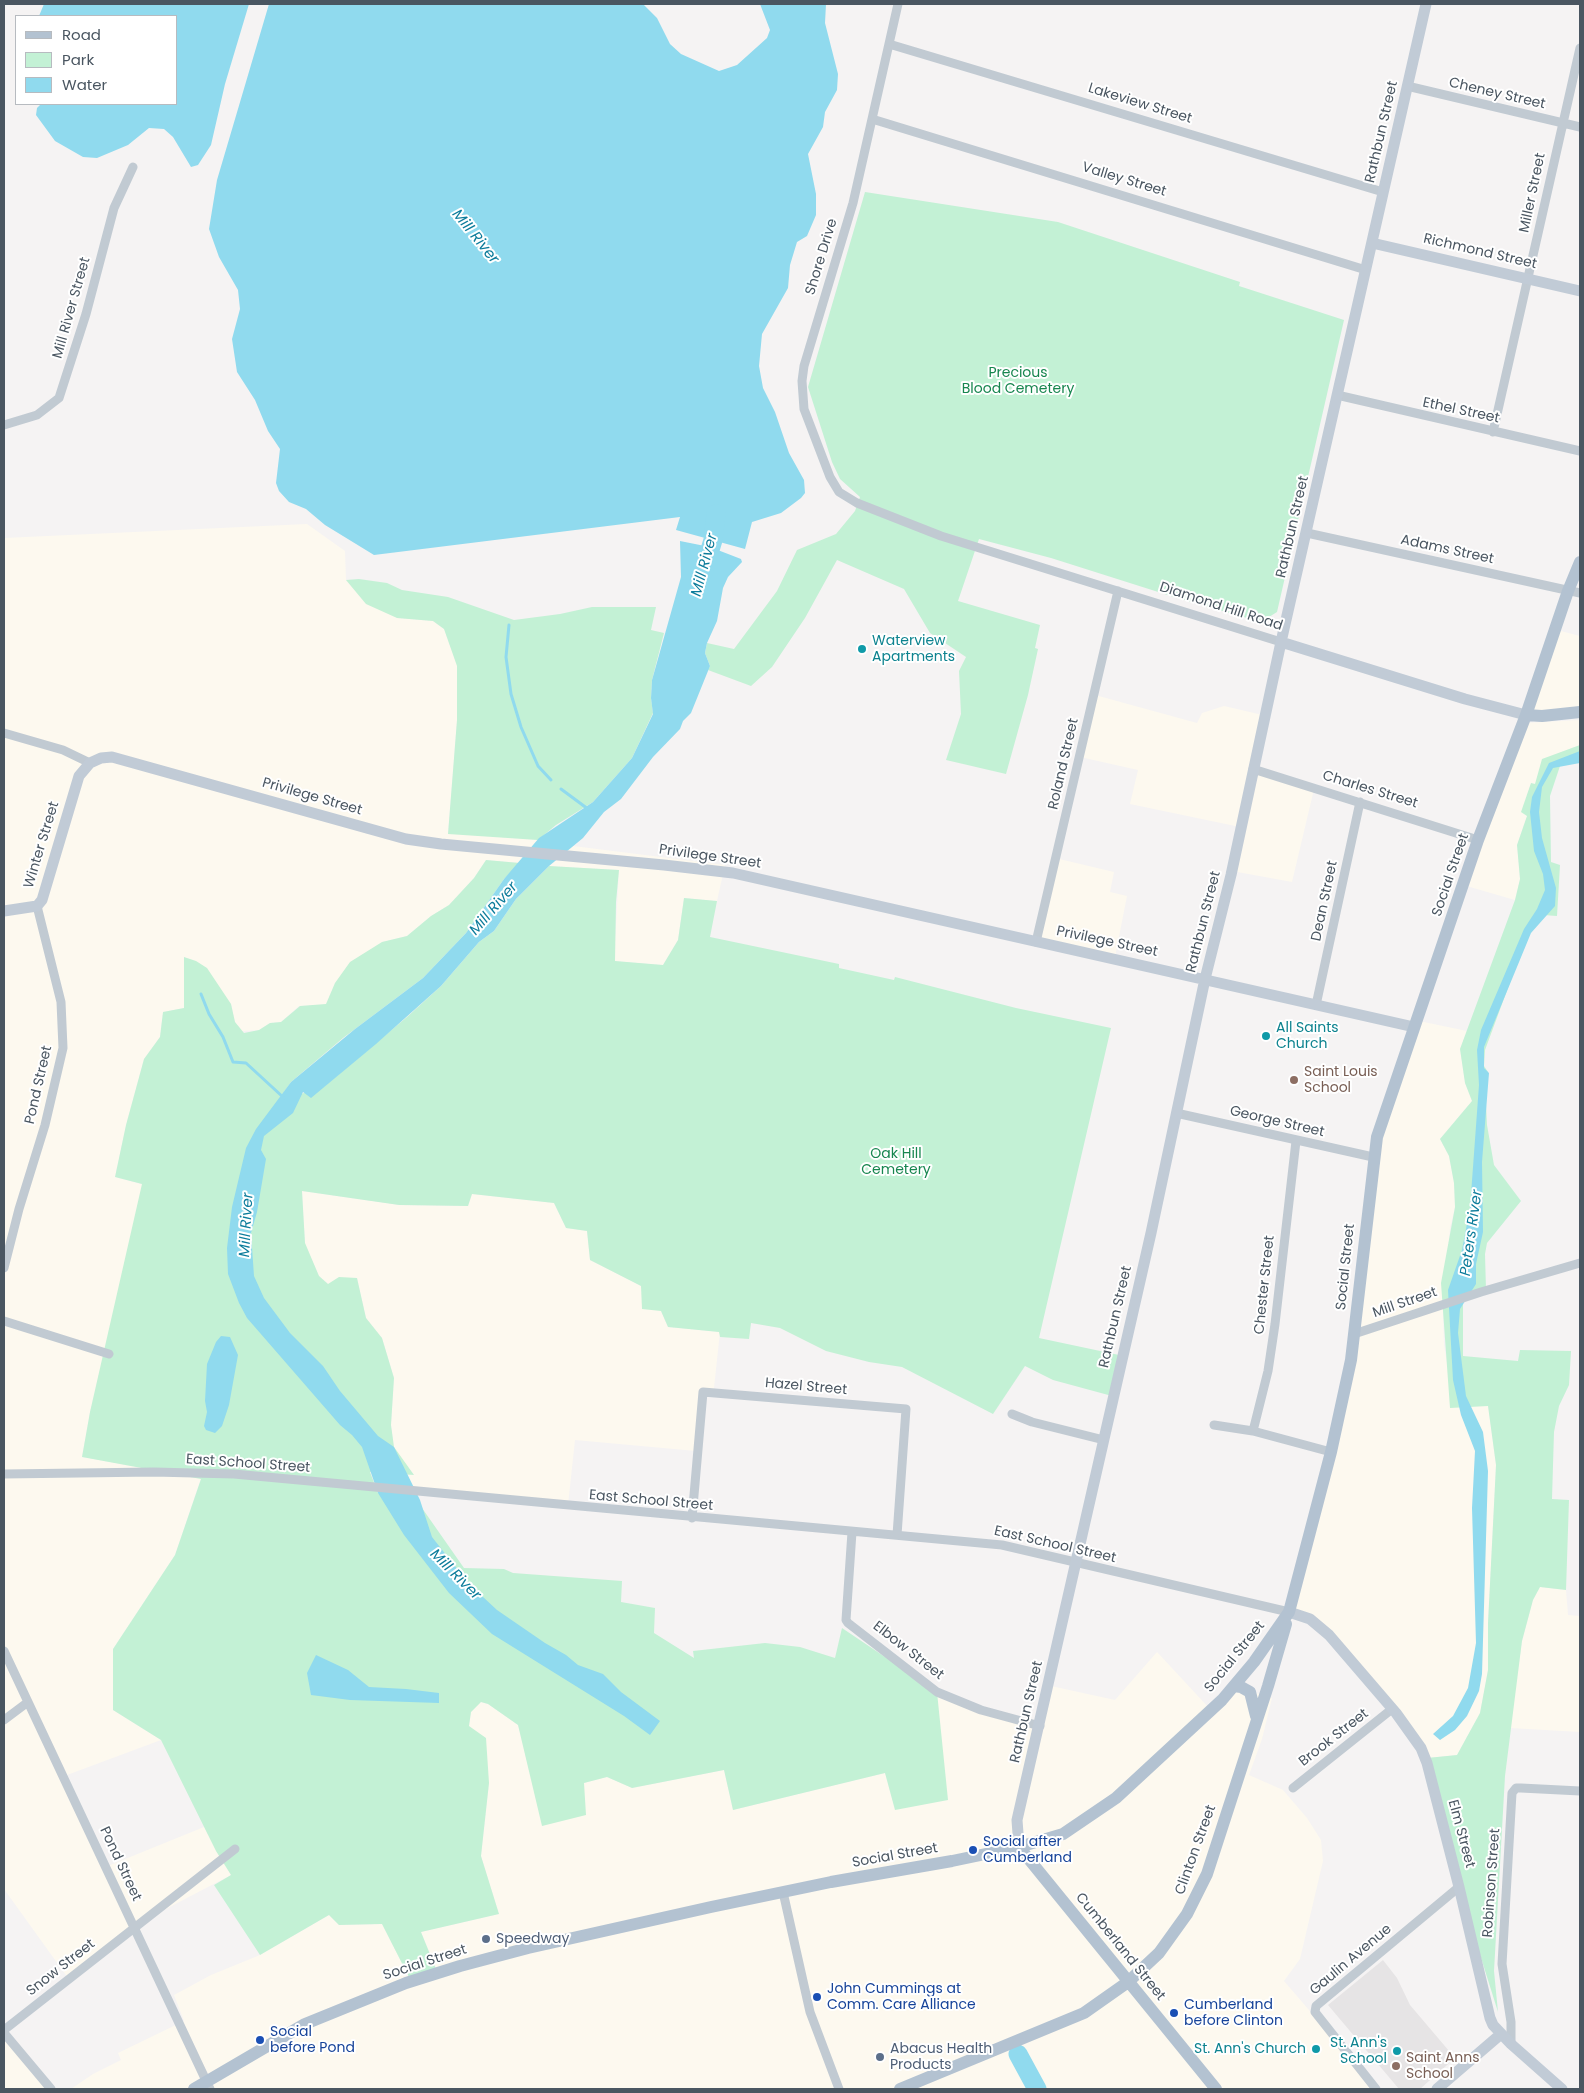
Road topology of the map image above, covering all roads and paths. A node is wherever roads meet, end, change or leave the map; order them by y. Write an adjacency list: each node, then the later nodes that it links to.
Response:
1 (898, 4): 3 (street, Shore Drive)
2 (1426, 4): 5 (main road, Rathbun Street)
3 (890, 44): 6 (street, Shore Drive); 10 (street, Lakeview Street)
4 (1580, 48): 7 (street, Miller Street)
5 (1407, 86): 7 (street, Cheney Street); 10 (main road, Rathbun Street)
6 (872, 119): 12 (street, Valley Street); 19 (street, Shore Drive)
7 (1563, 123): 8 (street, Cheney Street); 13 (street, Miller Street)
8 (1580, 127)
9 (133, 167): 16 (street, Mill River Street)
10 (1383, 192): 11 (main road, Rathbun Street)
11 (1372, 244): 12 (main road, Rathbun Street); 13 (main road, Richmond Street)
12 (1366, 270): 15 (main road, Rathbun Street)
13 (1529, 278): 14 (main road, Richmond Street); 17 (street, Miller Street)
14 (1580, 291)
15 (1337, 395): 17 (street, Ethel Street); 20 (main road, Rathbun Street)
16 (4, 424)
17 (1493, 432): 18 (street, Ethel Street)
18 (1580, 452)
19 (857, 503): 22 (street, Diamond Hill Road)
20 (1307, 533): 23 (street, Adams Street); 24 (main road, Rathbun Street)
21 (1580, 562): 23 (main road, Social Street)
22 (1118, 591): 24 (street, Diamond Hill Road); 34 (street, Roland Street)
23 (1574, 592): 26 (main road, Social Street)
24 (1281, 642): 26 (main road, Diamond Hill Road); 29 (main road, Rathbun Street)
25 (1580, 712): 26 (main road, Diamond Hill Road)
26 (1526, 715): 31 (main road, Social Street)
27 (4, 734): 28 (street)
28 (90, 763): 32 (main road, Winter Street); 34 (main road, Privilege Street)
29 (1253, 768): 30 (street, Charles Street); 35 (main road, Rathbun Street)
30 (1360, 802): 31 (street, Charles Street); 36 (street, Dean Street)
31 (1478, 840): 37 (main road, Social Street)
32 (37, 906): 33 (main road, Winter Street); 42 (street, Pond Street)
33 (4, 911)
34 (1036, 942): 35 (main road, Privilege Street)
35 (1206, 979): 36 (main road, Privilege Street); 38 (main road, Rathbun Street)
36 (1316, 1005): 37 (main road, Privilege Street)
37 (1414, 1027): 40 (main road, Social Street)
38 (1176, 1113): 39 (street, George Street); 49 (main road, Rathbun Street)
39 (1296, 1141): 40 (street, George Street); 48 (street, Chester Street)
40 (1373, 1157): 44 (main road, Social Street)
41 (1580, 1263): 44 (street, Mill Street)
42 (4, 1268)
43 (4, 1321): 45 (street)
44 (1354, 1334): 50 (main road, Social Street)
45 (110, 1354)
46 (1012, 1414): 49 (street)
47 (1214, 1425): 48 (street)
48 (1253, 1432): 50 (street)
49 (1104, 1440): 55 (main road, Rathbun Street)
50 (1331, 1452): 56 (main road, Social Street)
51 (4, 1474): 52 (street, East School Street)
52 (692, 1518): 53 (street, East School Street); 54 (street, Hazel Street)
53 (852, 1532): 54 (street, East School Street); 63 (street, Elbow Street)
54 (897, 1535): 55 (street, East School Street)
55 (1075, 1564): 56 (street, East School Street); 63 (main road, Rathbun Street)
56 (1289, 1612): 58 (main road, Social Street); 60 (main road, Elm Street); 61 (main road, Clinton Street)
57 (4, 1652): 59 (street, Pond Street)
58 (1234, 1686): 61 (main road); 66 (main road, Social Street)
59 (28, 1702): 62 (street); 70 (street, Pond Street)
60 (1392, 1709): 64 (street, Brook Street); 68 (main road, Elm Street)
61 (1256, 1716): 71 (main road, Clinton Street)
62 (4, 1720)
63 (1040, 1726): 66 (main road, Rathbun Street)
64 (1293, 1788)
65 (1580, 1791): 74 (street, Robinson Street)
66 (1020, 1847): 69 (main road, Social Street); 71 (main road, Cumberland Street)
67 (235, 1849): 70 (street, Snow Street)
68 (1459, 1887): 73 (main road, Elm Street); 81 (street, Gaulin Avenue)
69 (783, 1892): 75 (main road, Social Street); 78 (street)
70 (135, 1928): 72 (street, Snow Street); 75 (street, Pond Street)
71 (1128, 1982): 79 (main road, Clinton Street); 80 (main road, Cumberland Street)
72 (4, 2031): 76 (street)
73 (1501, 2034): 74 (main road, Elm Street); 82 (main road)
74 (1511, 2044): 83 (main road, Elm Street)
75 (209, 2085): 77 (main road, Social Street)
76 (51, 2089)
77 (194, 2089)
78 (839, 2089)
79 (900, 2089)
80 (1216, 2089)
81 (1376, 2089)
82 (1437, 2089)
83 (1562, 2089)

